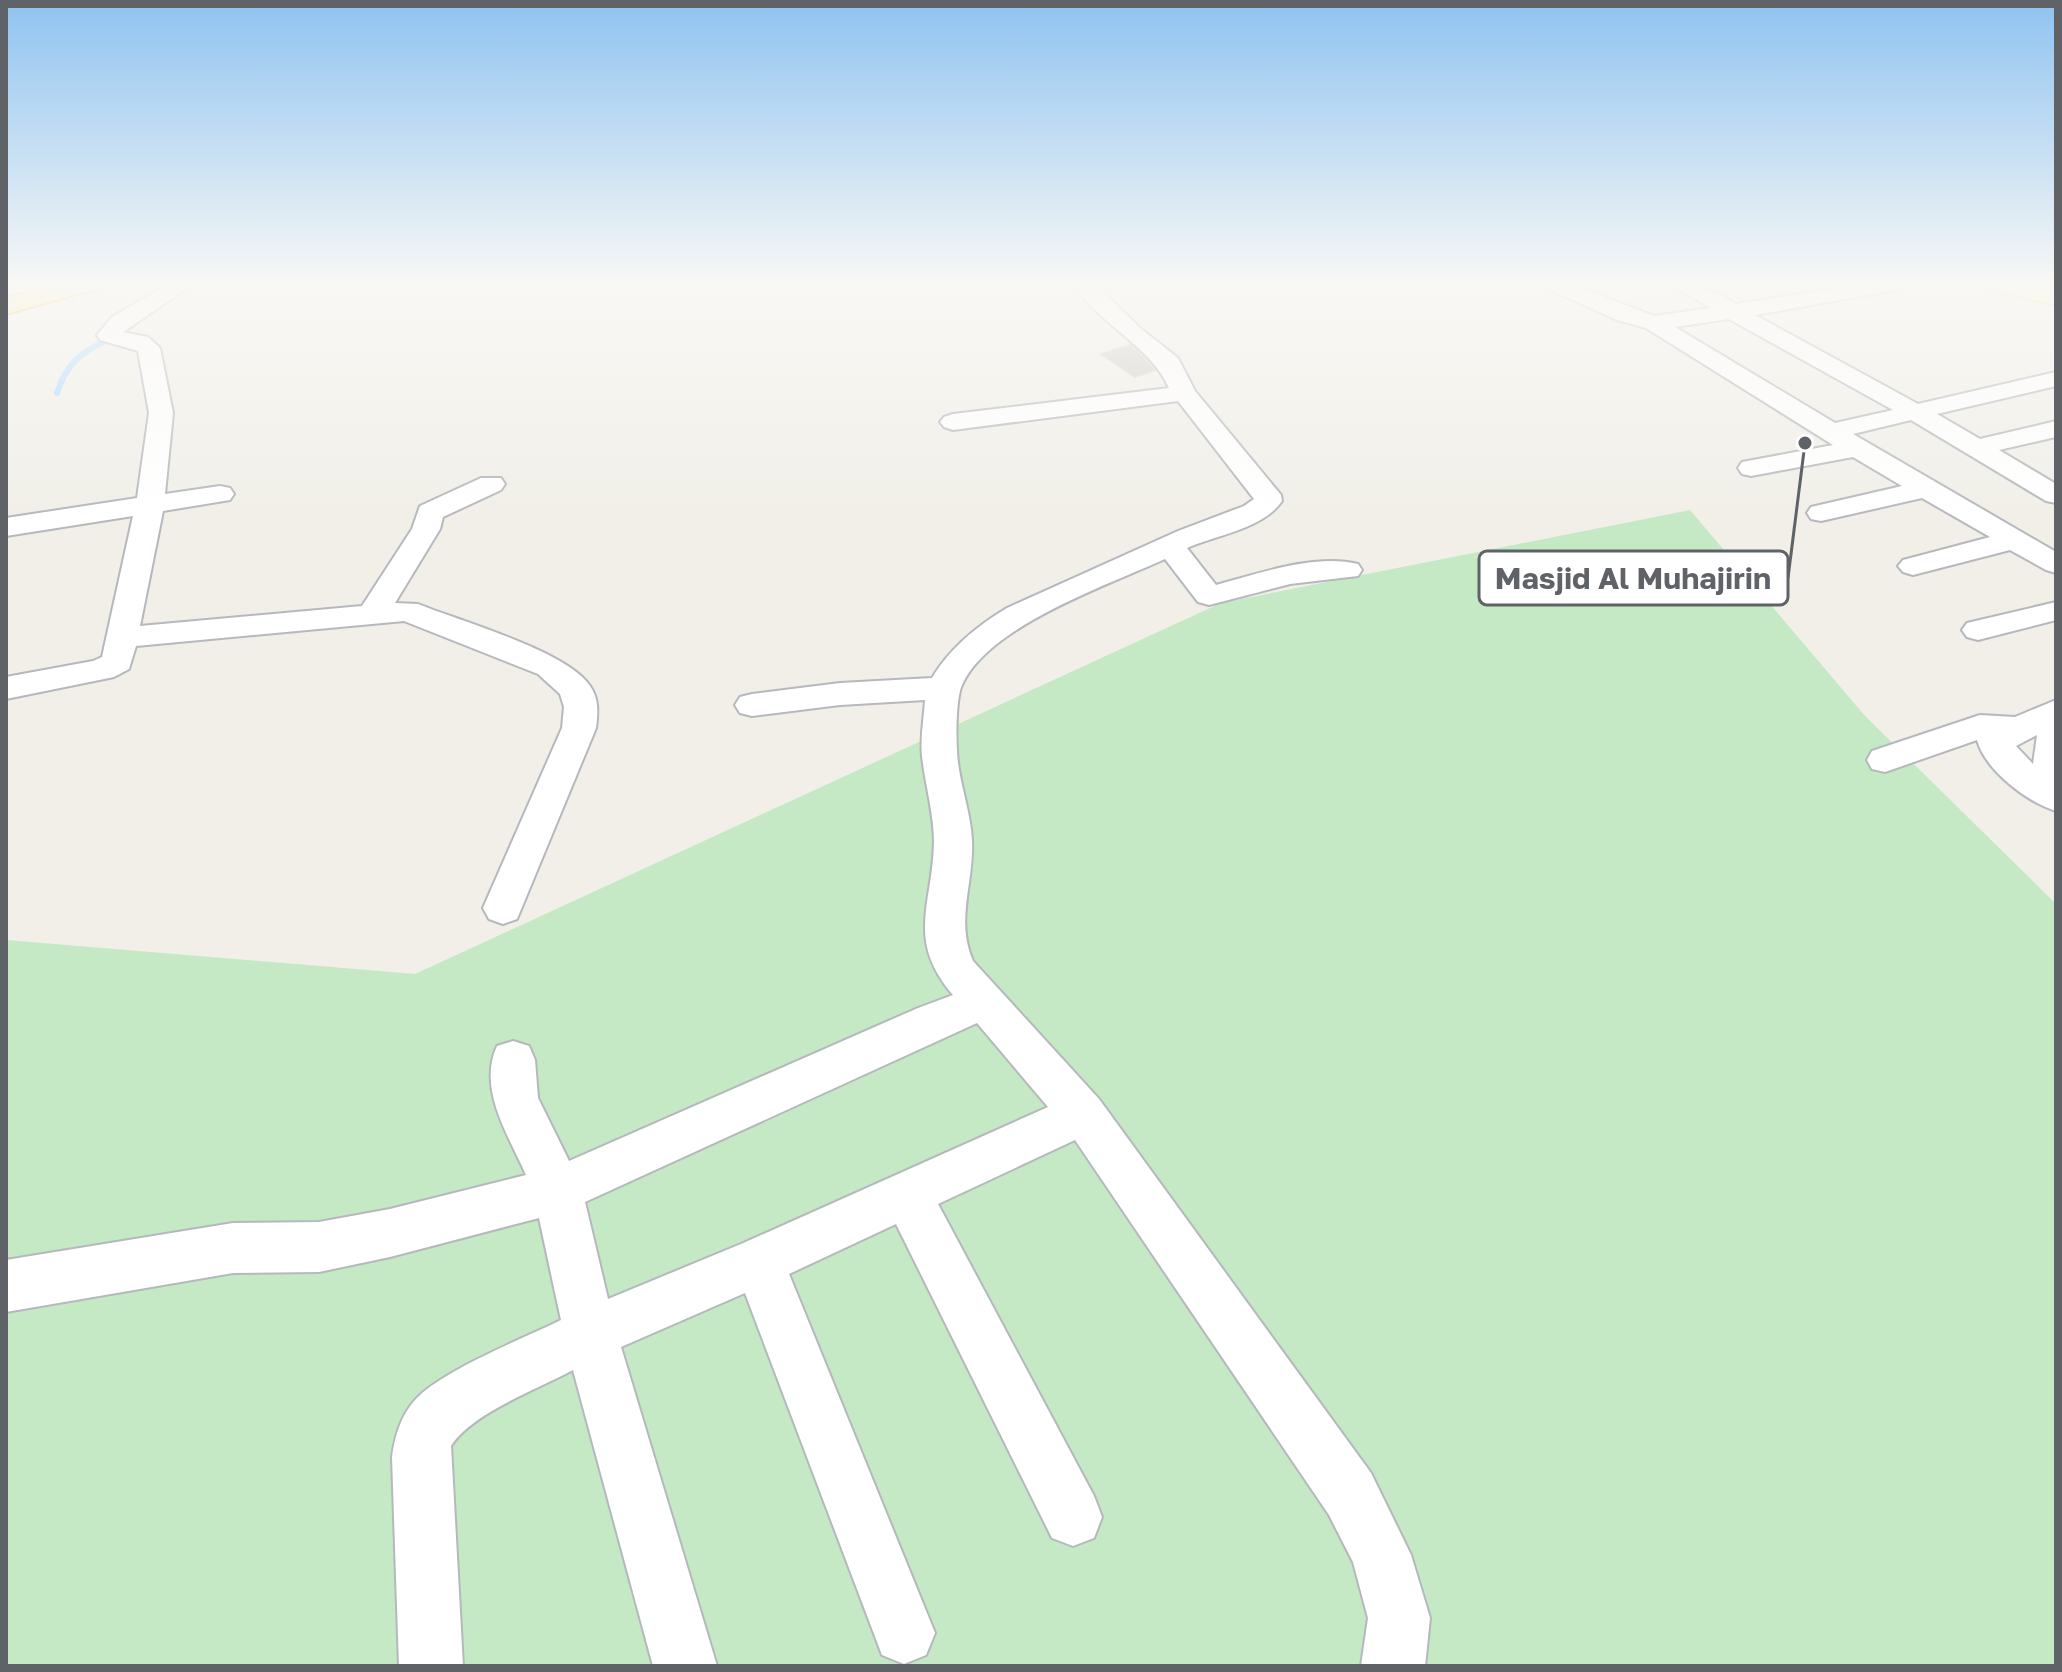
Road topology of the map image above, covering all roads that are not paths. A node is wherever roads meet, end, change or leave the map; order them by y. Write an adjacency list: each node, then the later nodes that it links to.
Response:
1 (151, 361): 18 (street)
2 (1168, 361): 6 (street)
3 (1717, 361): 10 (street)
4 (1823, 361): 7 (street)
5 (2056, 379): 7 (street)
6 (1184, 393): 8 (street); 22 (street)
7 (1915, 412): 10 (street); 12 (street)
8 (953, 422)
9 (2056, 429): 12 (street)
10 (1834, 431): 11 (street)
11 (1857, 448): 13 (street); 15 (street)
12 (1975, 448): 17 (street)
13 (1751, 468)
14 (491, 484): 27 (street)
15 (1928, 488): 19 (street); 21 (street)
16 (220, 494): 18 (street)
17 (2056, 495)
18 (150, 504): 20 (street); 29 (street)
19 (1821, 513)
20 (6, 527)
21 (2017, 539): 23 (street); 24 (street)
22 (1170, 546): 25 (street); 31 (street)
23 (2056, 564)
24 (1913, 566)
25 (1347, 570)
26 (2056, 611): 28 (street)
27 (374, 612): 29 (street); 38 (street)
28 (1978, 630)
29 (124, 637): 30 (street)
30 (6, 688)
31 (943, 688): 32 (street); 39 (street)
32 (752, 705)
33 (2056, 711): 35 (street)
34 (2056, 718): 37 (street)
35 (2016, 729): 36 (street); 37 (street)
36 (1885, 760)
37 (2052, 795)
38 (503, 908)
39 (985, 1002): 41 (street); 42 (street)
40 (513, 1060): 42 (street)
41 (1083, 1114): 43 (street); 51 (street)
42 (558, 1190): 45 (street); 46 (street)
43 (906, 1193): 44 (street); 47 (street)
44 (759, 1262): 46 (street); 48 (street)
45 (6, 1286)
46 (590, 1333): 49 (street); 50 (street)
47 (1073, 1517)
48 (904, 1633)
49 (431, 1666)
50 (685, 1666)
51 (1393, 1666)

